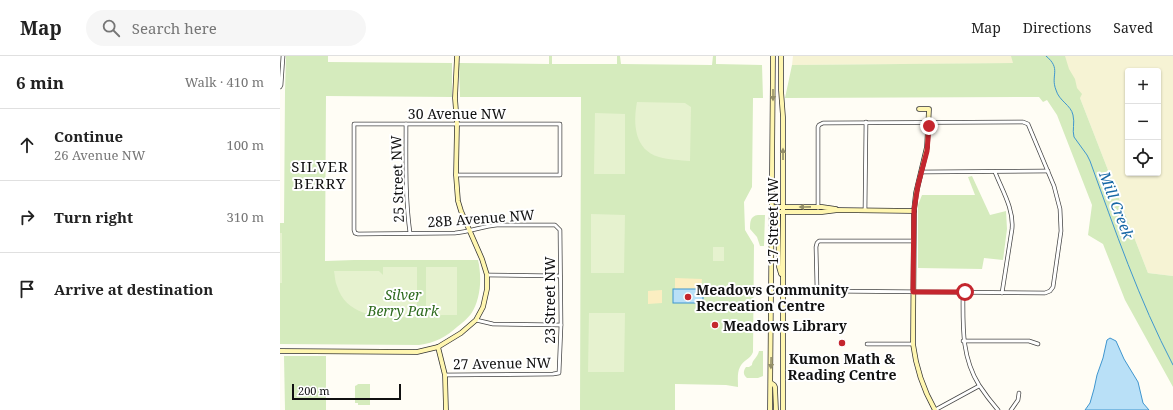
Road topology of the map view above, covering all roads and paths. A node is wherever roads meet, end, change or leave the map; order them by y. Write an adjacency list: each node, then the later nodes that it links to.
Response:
1 (283, 56): 5 (street)
2 (457, 56): 10 (street)
3 (773, 56): 18 (street, 17 Street NW, one-way to 18)
4 (781, 56): 17 (street, 17 Street NW, one-way to 4)
5 (280, 87)
6 (919, 109): 8 (street)
7 (866, 122): 8 (street); 16 (street); 20 (street)
8 (929, 122): 11 (street); 14 (street)
9 (406, 124): 10 (street, 30 Avenue NW); 27 (street, 30 Avenue NW); 28 (street, 25 Street NW)
10 (457, 124): 15 (street); 15 (street, 30 Avenue NW)
11 (1048, 171): 12 (street); 35 (street)
12 (995, 172): 14 (street); 35 (street)
13 (915, 174): 14 (street)
14 (921, 174): 21 (street)
15 (456, 175): 26 (street)
16 (818, 206): 17 (street, one-way to 17); 19 (street); 24 (street)
17 (783, 207): 18 (street); 23 (street, 17 Street NW)
18 (772, 210): 22 (street); 46 (street, 17 Street NW, one-way to 46)
19 (838, 210): 20 (street); 24 (street)
20 (865, 210): 21 (street)
21 (914, 210): 29 (street)
22 (777, 212): 23 (street); 32 (street)
23 (783, 212): 24 (street); 32 (street, 17 Street NW)
24 (818, 212)
25 (559, 228): 26 (street, 28B Avenue NW); 31 (street, 23 Street NW)
26 (469, 231): 28 (street, 28B Avenue NW); 30 (street)
27 (355, 233): 28 (street, 28B Avenue NW)
28 (410, 233)
29 (913, 241): 33 (street); 33 (street)
30 (487, 275): 31 (street); 36 (street)
31 (560, 276): 37 (street, 23 Street NW)
32 (783, 278): 52 (street, 17 Street NW)
33 (913, 292): 34 (street); 40 (street)
34 (963, 292): 35 (street); 38 (street)
35 (1002, 293)
36 (476, 320): 37 (street); 42 (street)
37 (561, 325): 44 (street, 23 Street NW)
38 (963, 341): 41 (street); 47 (street)
39 (867, 344): 40 (street)
40 (912, 344): 53 (street)
41 (1038, 344)
42 (438, 347): 43 (street); 45 (street)
43 (280, 351)
44 (559, 373): 45 (street, 27 Avenue NW)
45 (445, 375): 49 (street)
46 (771, 383): 50 (street, 17 Street NW); 51 (street)
47 (980, 386): 53 (street); 54 (street)
48 (1019, 393): 55 (street)
49 (446, 410)
50 (770, 410)
51 (776, 410)
52 (783, 410)
53 (935, 410)
54 (998, 410)
55 (1011, 410)

